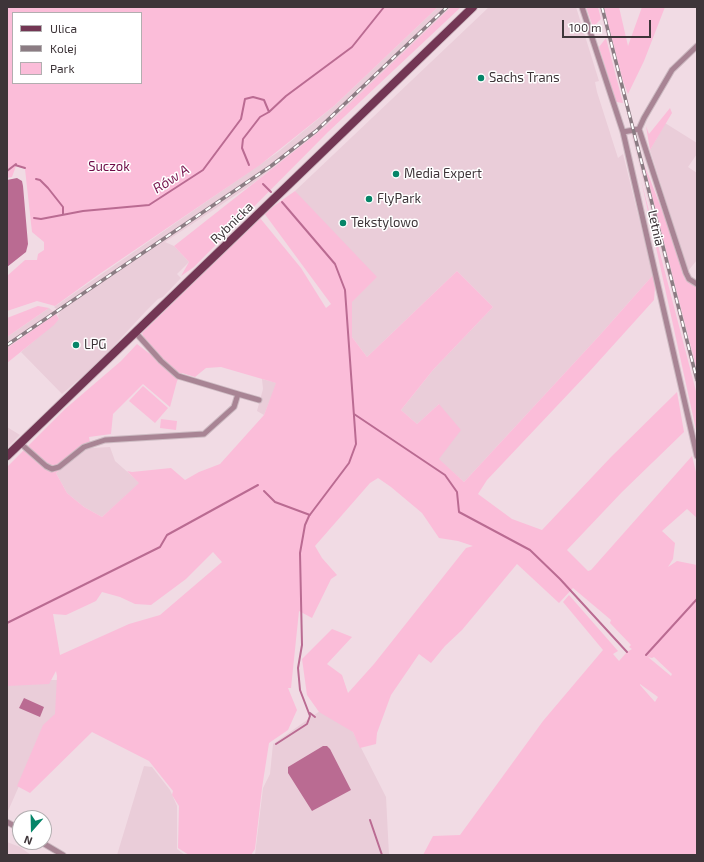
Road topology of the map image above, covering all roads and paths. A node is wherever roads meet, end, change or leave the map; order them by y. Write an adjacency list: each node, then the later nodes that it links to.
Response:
1 (473, 7): 7 (main road, Rybnicka)
2 (582, 7): 5 (street, Letnia)
3 (697, 46): 4 (street)
4 (639, 129): 5 (street); 6 (street, Letnia)
5 (623, 132): 12 (street, Letnia)
6 (697, 284)
7 (135, 332): 8 (street); 10 (main road, Rybnicka)
8 (238, 394): 9 (street); 10 (street)
9 (259, 400)
10 (20, 443): 11 (main road, Rybnicka)
11 (7, 456)
12 (697, 456)
13 (52, 848): 14 (street)
14 (63, 855)

